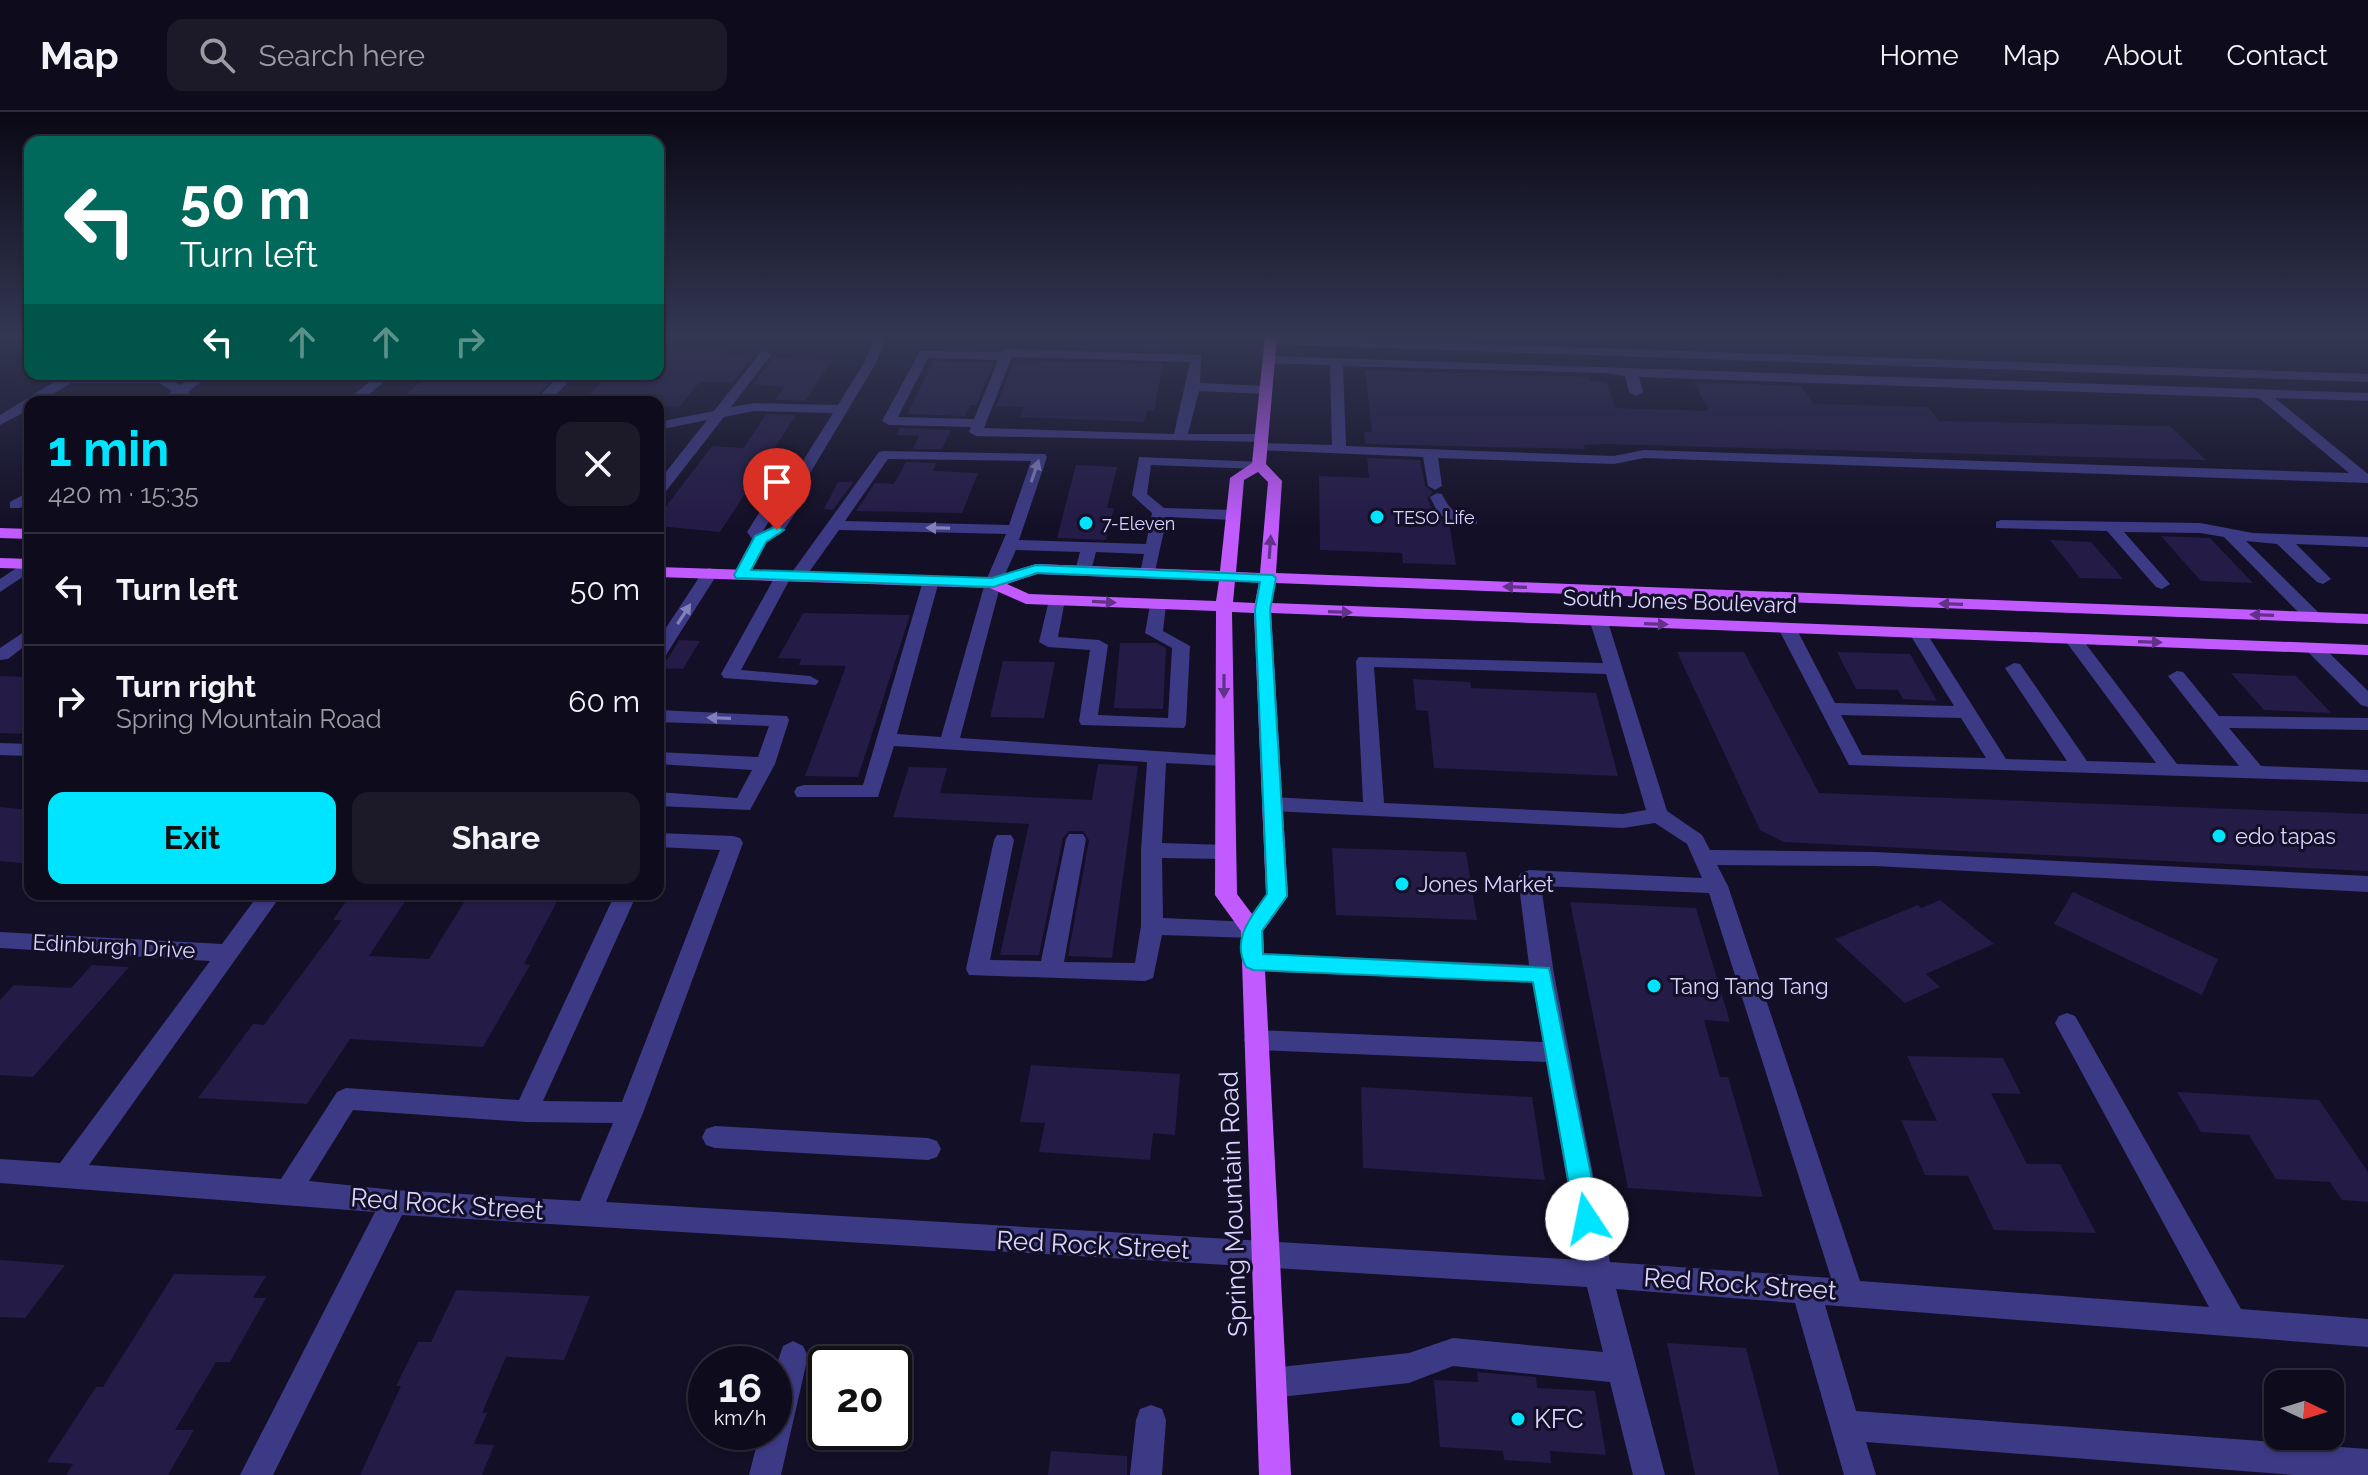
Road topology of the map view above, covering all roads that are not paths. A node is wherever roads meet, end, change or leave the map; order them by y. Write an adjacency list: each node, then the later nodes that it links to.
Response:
1 (730, 400): 11 (street)
2 (847, 400): 10 (street)
3 (900, 400): 13 (street)
4 (988, 400): 13 (street)
5 (1190, 400): 15 (street)
6 (1265, 400): 16 (main road)
7 (1337, 400): 17 (street)
8 (2269, 400): 20 (street)
9 (24, 406): 12 (street)
10 (842, 409): 11 (street); 45 (street)
11 (719, 414): 14 (street); 21 (street)
12 (0, 421)
13 (979, 423): 15 (street)
14 (664, 425)
15 (1180, 438): 16 (street)
16 (1261, 443): 17 (street); 19 (main road)
17 (1339, 450): 18 (street)
18 (1430, 453): 20 (street); 26 (street)
19 (1259, 465): 24 (street); 25 (main road); 48 (main road, one-way to 19)
20 (2367, 479)
21 (664, 484)
22 (24, 499): 23 (street)
23 (15, 505)
24 (1160, 512): 25 (street); 37 (street)
25 (1233, 515): 47 (main road)
26 (1472, 521)
27 (835, 525): 33 (street, one-way to 27); 33 (street, one-way to 27); 46 (street)
28 (2001, 525): 29 (street)
29 (2112, 527): 32 (street); 52 (street)
30 (0, 533): 31 (main road)
31 (24, 534)
32 (2230, 534): 34 (street); 59 (street)
33 (1013, 537): 36 (street); 51 (street)
34 (2281, 539): 35 (street); 49 (street)
35 (2368, 542)
36 (1089, 547): 37 (street); 41 (street)
37 (1152, 549): 44 (street)
38 (0, 563): 39 (main road)
39 (24, 564)
40 (24, 569): 53 (street)
41 (1083, 571): 44 (main road, South Jones Boulevard); 51 (main road, South Jones Boulevard)
42 (664, 572): 43 (main road, South Jones Boulevard)
43 (710, 573): 45 (main road, South Jones Boulevard); 66 (street, one-way to 43)
44 (1148, 573): 47 (main road, South Jones Boulevard)
45 (741, 575): 46 (main road, South Jones Boulevard)
46 (790, 576): 50 (main road, South Jones Boulevard); 74 (street)
47 (1226, 576): 48 (main road, South Jones Boulevard); 57 (main road)
48 (1268, 578): 56 (main road, South Jones Boulevard, one-way to 48); 58 (main road)
49 (2323, 579)
50 (931, 581): 51 (main road, South Jones Boulevard); 81 (street)
51 (993, 583): 54 (main road, South Jones Boulevard); 82 (street)
52 (2162, 584)
53 (0, 587)
54 (1057, 600): 55 (main road, South Jones Boulevard, one-way to 55); 55 (street)
55 (1158, 605): 57 (main road, South Jones Boulevard)
56 (2029, 607): 59 (main road, South Jones Boulevard, one-way to 56); 65 (main road)
57 (1224, 608): 58 (main road, South Jones Boulevard); 87 (main road, one-way to 87)
58 (1262, 610): 61 (main road, South Jones Boulevard, one-way to 61); 96 (main road)
59 (2313, 617): 60 (main road, South Jones Boulevard)
60 (2368, 619)
61 (1599, 622): 62 (main road, South Jones Boulevard, one-way to 62); 72 (street)
62 (1787, 628): 63 (main road, South Jones Boulevard); 76 (street)
63 (1918, 633): 65 (main road, South Jones Boulevard); 77 (street)
64 (24, 638): 69 (street)
65 (2073, 639): 67 (main road, South Jones Boulevard, one-way to 67); 91 (street)
66 (664, 645)
67 (2314, 648): 68 (main road, South Jones Boulevard); 75 (street)
68 (2368, 650)
69 (1, 655): 70 (street)
70 (24, 656)
71 (2014, 668): 90 (street)
72 (1614, 669): 97 (street); 98 (street)
73 (2177, 676): 79 (street)
74 (810, 681)
75 (2368, 701)
76 (1829, 709): 77 (street); 89 (street)
77 (1967, 712): 89 (street)
78 (664, 716): 88 (street, one-way to 78)
79 (2214, 722): 80 (street); 92 (street)
80 (2368, 724)
81 (886, 739): 82 (street); 94 (street)
82 (949, 744): 85 (street)
83 (0, 749): 84 (street)
84 (24, 750)
85 (1157, 757): 87 (street); 102 (street)
86 (664, 758): 88 (street)
87 (1225, 760): 103 (main road)
88 (765, 764): 95 (street)
89 (2000, 765): 90 (street)
90 (2081, 767): 91 (street)
91 (2171, 770): 92 (street)
92 (2255, 772): 93 (street)
93 (2368, 776)
94 (804, 792)
95 (664, 799)
96 (1272, 804): 97 (street); 110 (main road)
97 (1374, 809): 98 (street)
98 (1658, 815): 104 (street)
99 (1076, 839): 114 (street)
100 (664, 840): 120 (street)
101 (1004, 840): 114 (street)
102 (1151, 850): 103 (street); 109 (street)
103 (1225, 852): 110 (main road)
104 (1703, 857): 105 (street); 106 (street)
105 (2368, 884)
106 (1717, 886): 115 (street); 131 (street)
107 (267, 900): 112 (street)
108 (623, 900): 119 (street)
109 (1152, 926): 110 (street); 114 (street)
110 (1252, 930): 113 (main road, Spring Mountain Road)
111 (0, 940): 112 (street, Edinburgh Drive)
112 (228, 953): 124 (street)
113 (1253, 962): 115 (street); 117 (main road, Spring Mountain Road)
114 (1051, 970)
115 (1542, 974): 118 (street)
116 (2067, 1023): 132 (street)
117 (1256, 1040): 118 (street); 128 (main road, Spring Mountain Road)
118 (1555, 1052): 129 (street)
119 (526, 1111): 120 (street); 125 (street)
120 (630, 1113): 127 (street)
121 (715, 1137): 122 (street)
122 (928, 1149)
123 (0, 1171): 124 (street, Red Rock Street)
124 (68, 1174): 125 (street, Red Rock Street)
125 (288, 1191): 126 (street, Red Rock Street)
126 (394, 1202): 127 (street, Red Rock Street); 140 (street)
127 (588, 1213): 128 (street, Red Rock Street)
128 (1265, 1255): 129 (street, Red Rock Street); 136 (main road, Spring Mountain Road)
129 (1598, 1274): 130 (street, Red Rock Street); 135 (street)
130 (1806, 1290): 131 (street, Red Rock Street); 138 (street)
131 (1850, 1292): 132 (street, Red Rock Street)
132 (2234, 1325): 133 (street, Red Rock Street)
133 (2368, 1333)
134 (793, 1356): 141 (street)
135 (1621, 1368): 136 (street); 144 (street)
136 (1271, 1383): 143 (main road, Spring Mountain Road)
137 (1151, 1420): 142 (street)
138 (1845, 1425): 139 (street); 145 (street)
139 (2368, 1465)
140 (256, 1475)
141 (765, 1475)
142 (1146, 1475)
143 (1275, 1475)
144 (1649, 1475)
145 (1860, 1475)

